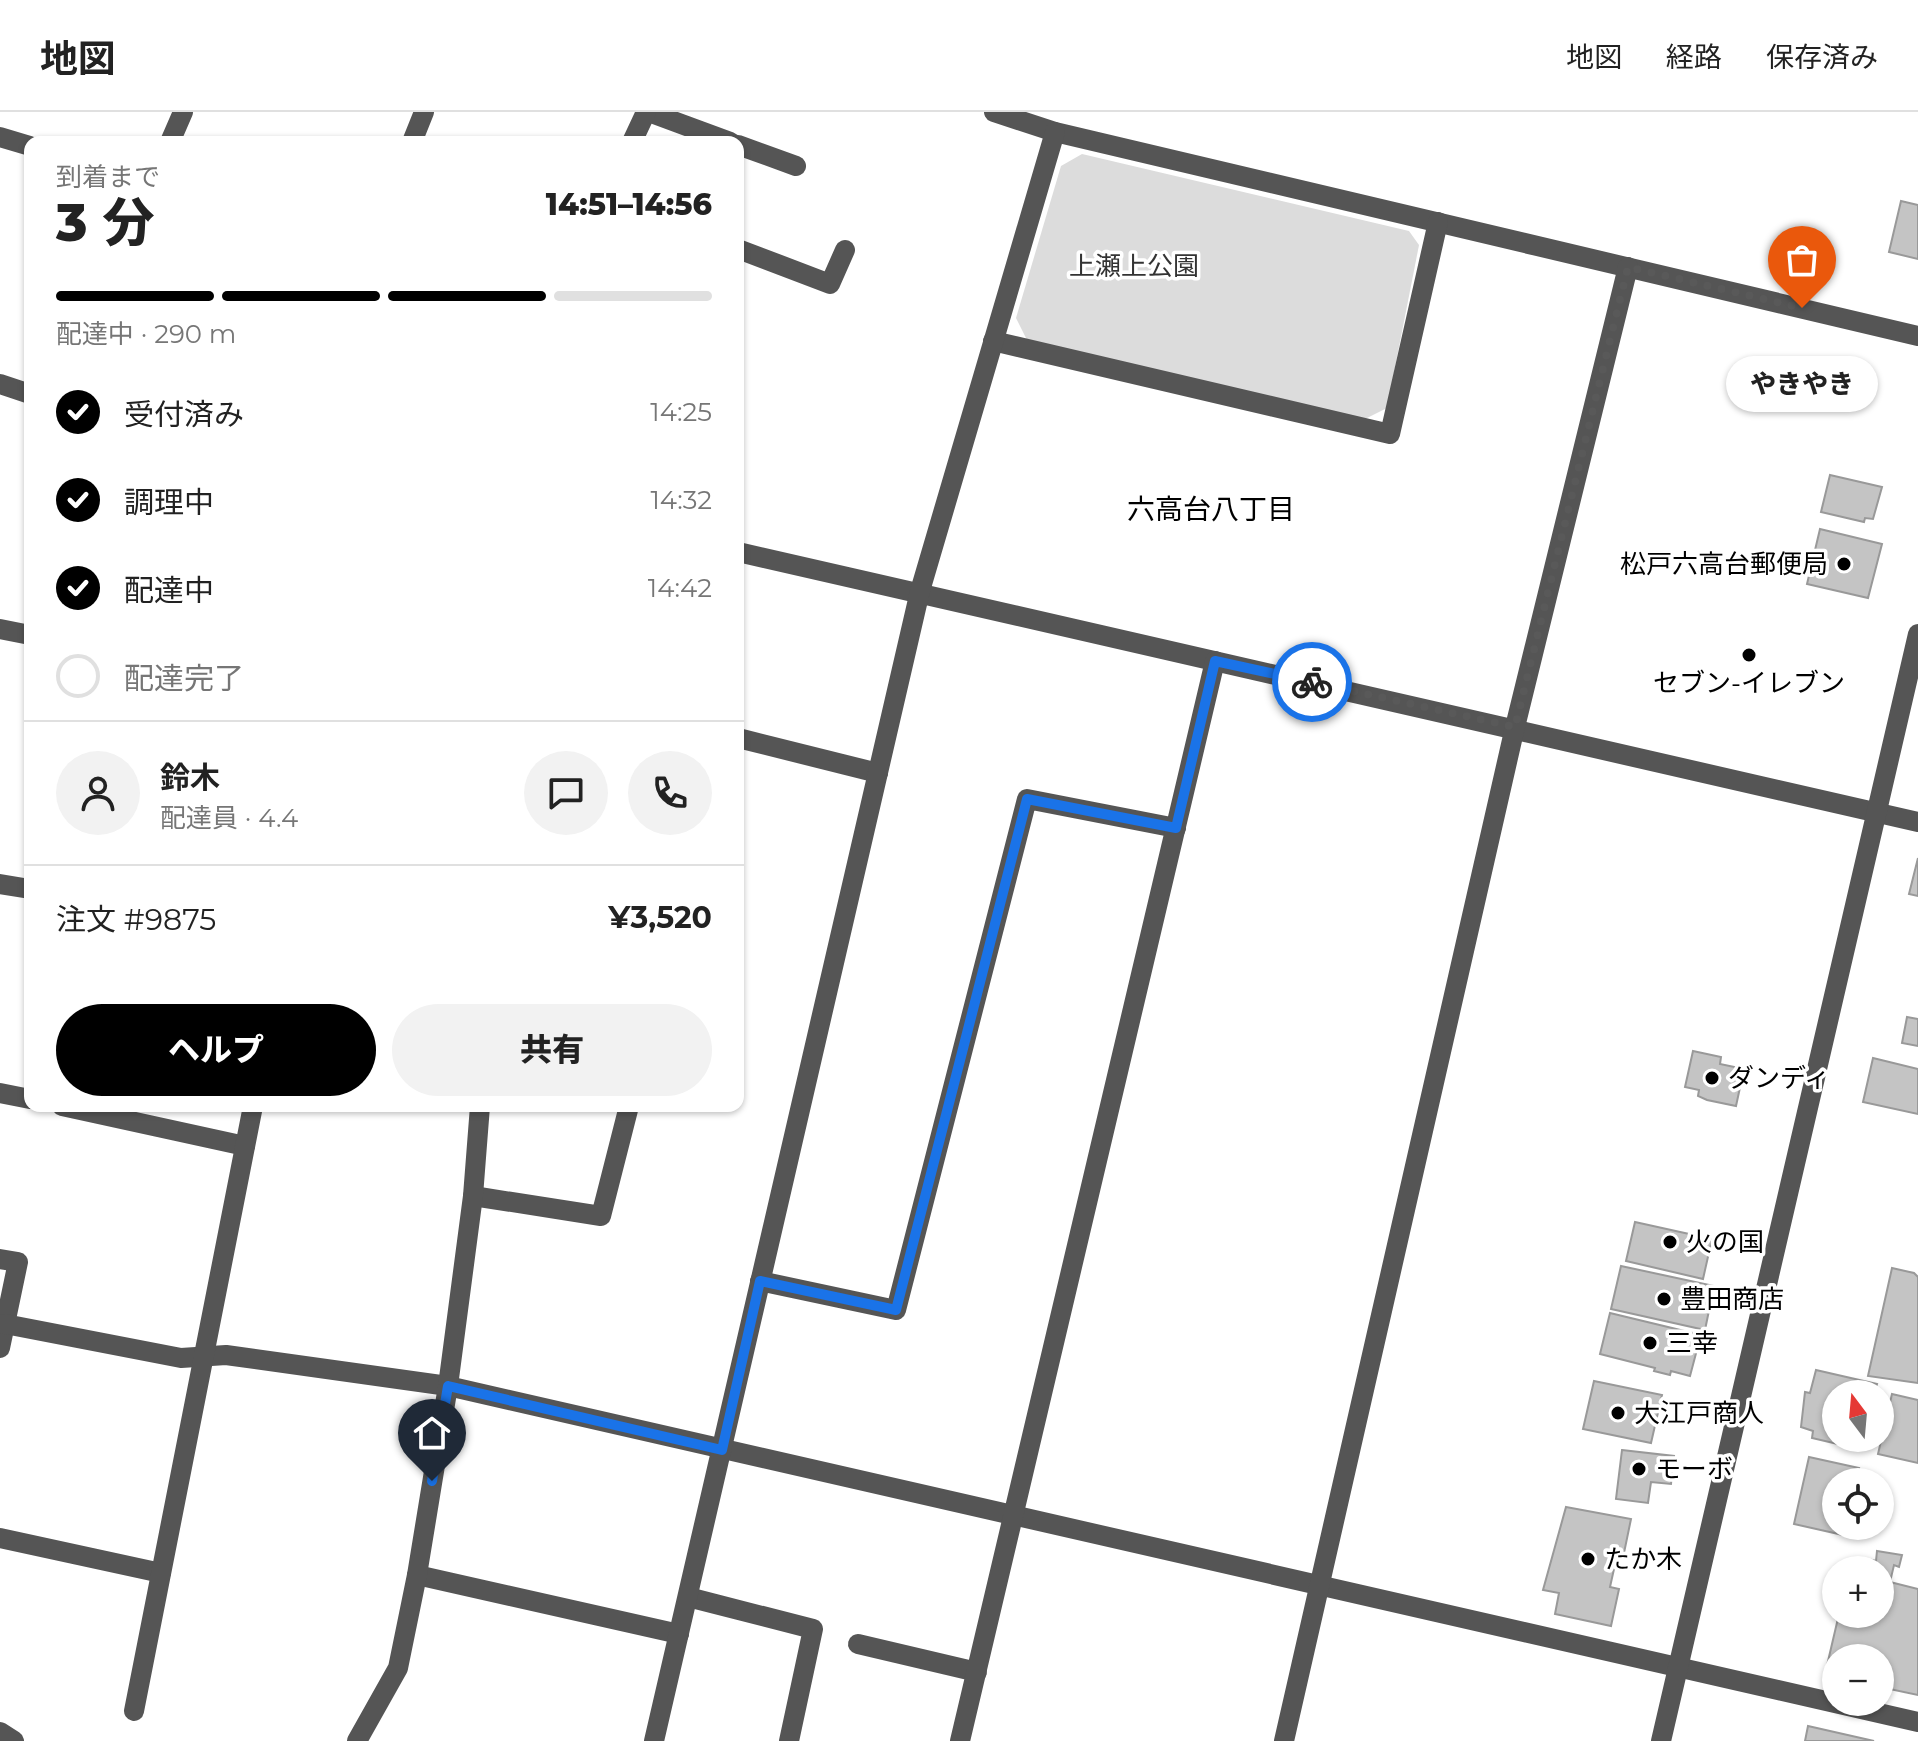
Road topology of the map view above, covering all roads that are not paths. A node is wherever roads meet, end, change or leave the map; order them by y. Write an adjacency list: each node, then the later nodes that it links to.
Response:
1 (183, 112): 6 (street)
2 (424, 112): 7 (street)
3 (648, 112): 8 (street); 9 (street)
4 (994, 112): 5 (street)
5 (1055, 132): 14 (street); 19 (street)
6 (173, 136)
7 (414, 136)
8 (635, 136)
9 (714, 136)
10 (0, 137): 11 (street)
11 (24, 144)
12 (744, 147): 13 (street)
13 (796, 166)
14 (1438, 222): 17 (street); 19 (street)
15 (845, 250): 16 (street)
16 (744, 251)
17 (1628, 267): 18 (street); 28 (street)
18 (1918, 336)
19 (993, 341): 23 (street)
20 (0, 384): 21 (street)
21 (24, 392)
22 (744, 553): 23 (street)
23 (920, 591): 27 (street); 30 (street)
24 (0, 629): 25 (street)
25 (24, 634)
26 (1918, 634): 31 (street)
27 (1215, 661): 28 (street); 33 (street)
28 (1515, 727): 31 (street); 55 (street)
29 (744, 740): 30 (street)
30 (878, 773): 45 (street)
31 (1878, 813): 32 (street); 59 (street)
32 (1918, 822)
33 (1176, 828): 45 (street); 51 (street)
34 (0, 884): 35 (street)
35 (24, 888)
36 (0, 1093): 37 (street)
37 (24, 1098)
38 (89, 1112): 42 (street)
39 (252, 1112): 42 (street)
40 (480, 1112): 43 (street)
41 (627, 1112): 43 (street)
42 (245, 1146): 48 (street)
43 (473, 1196): 49 (street)
44 (0, 1259): 46 (street)
45 (760, 1281): 50 (street)
46 (5, 1324): 47 (street); 48 (street)
47 (0, 1348)
48 (204, 1357): 49 (street); 53 (street)
49 (448, 1386): 50 (street); 54 (street)
50 (722, 1450): 51 (street); 56 (street)
51 (1013, 1513): 55 (street); 60 (street)
52 (0, 1538): 53 (street)
53 (161, 1573): 61 (street)
54 (417, 1575): 57 (street); 65 (street)
55 (1321, 1584): 59 (street); 69 (street)
56 (688, 1597): 57 (street); 67 (street)
57 (679, 1634): 66 (street)
58 (858, 1644): 60 (street)
59 (1677, 1668): 62 (street); 70 (street)
60 (977, 1672): 68 (street)
61 (134, 1711)
62 (1918, 1722)
63 (0, 1732): 64 (street)
64 (14, 1741)
65 (357, 1741)
66 (654, 1741)
67 (789, 1741)
68 (960, 1741)
69 (1284, 1741)
70 (1661, 1741)

